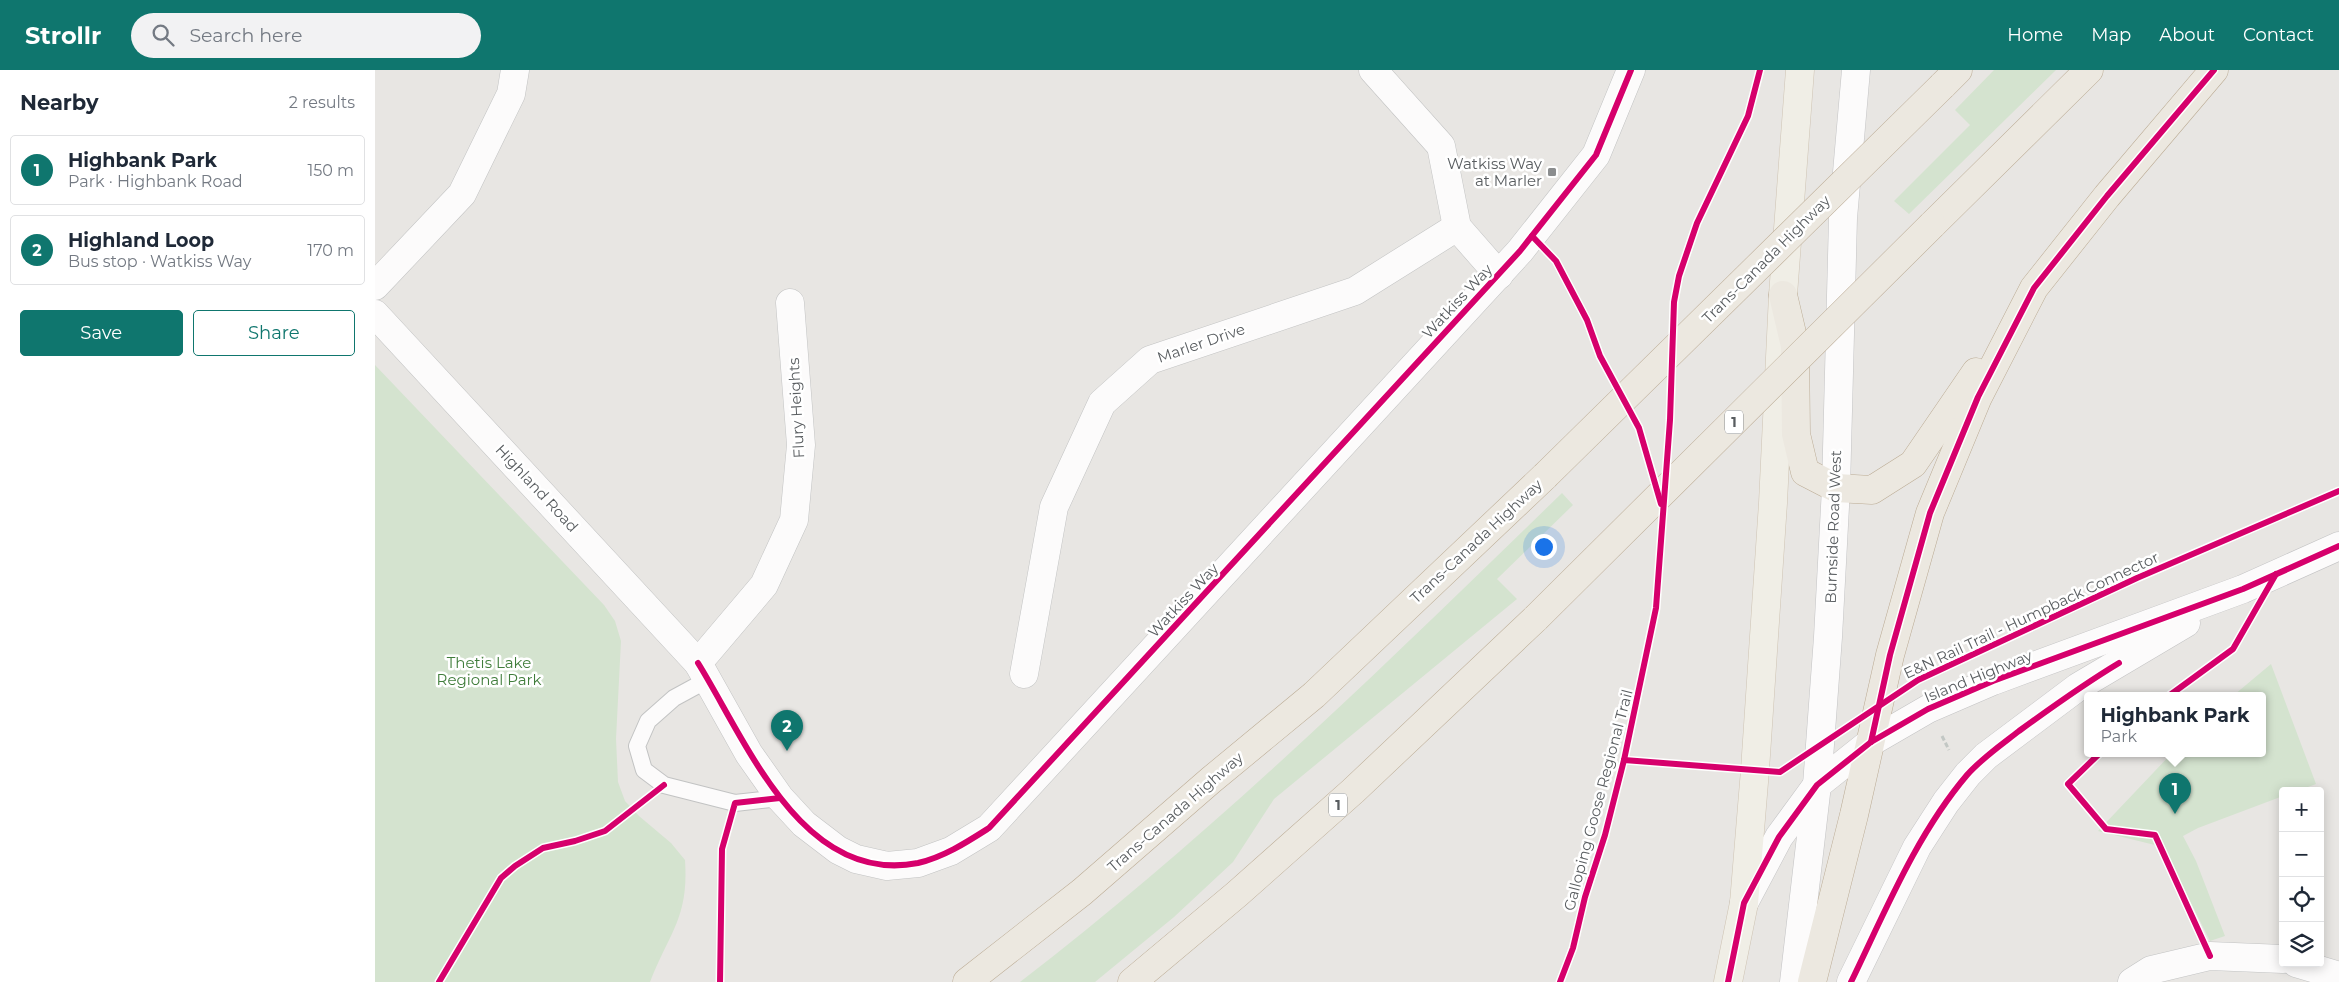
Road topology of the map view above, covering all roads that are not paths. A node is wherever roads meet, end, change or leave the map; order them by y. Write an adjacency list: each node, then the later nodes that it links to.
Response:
1 (515, 70): 11 (street)
2 (1373, 70): 9 (street)
3 (1631, 70): 10 (street, Watkiss Way)
4 (1800, 70): 13 (main road)
5 (1856, 70): 16 (street, Burnside Road West)
6 (2089, 70): 29 (highway, 1, bridge)
7 (2213, 70): 12 (highway)
8 (1950, 78): 28 (highway, Trans-Canada Highway, bridge)
9 (1457, 227): 10 (street); 20 (street, Marler Drive)
10 (1499, 275): 23 (street, Watkiss Way)
11 (375, 286)
12 (2034, 288): 16 (highway); 21 (highway)
13 (1783, 295): 16 (highway); 24 (main road)
14 (789, 303): 19 (street, Flury Heights)
15 (375, 314): 19 (street, Highland Road)
16 (1836, 488): 22 (street, Burnside Road West)
17 (2339, 546): 18 (street, Island Highway)
18 (2243, 589): 21 (street, Island Highway); 33 (street, Island Highway)
19 (703, 671): 23 (street, Watkiss Way); 23 (lane)
20 (1024, 674)
21 (1871, 742): 22 (street, Island Highway); 32 (highway)
22 (1817, 786): 24 (street, Island Highway); 31 (street, Burnside Road West)
23 (780, 798)
24 (1744, 902): 30 (main road, Island Highway)
25 (2279, 960): 34 (street)
26 (2309, 967): 27 (street)
27 (2339, 976)
28 (967, 982)
29 (1132, 982)
30 (1728, 982)
31 (1794, 982)
32 (1811, 982)
33 (1851, 982)
34 (2132, 982)

